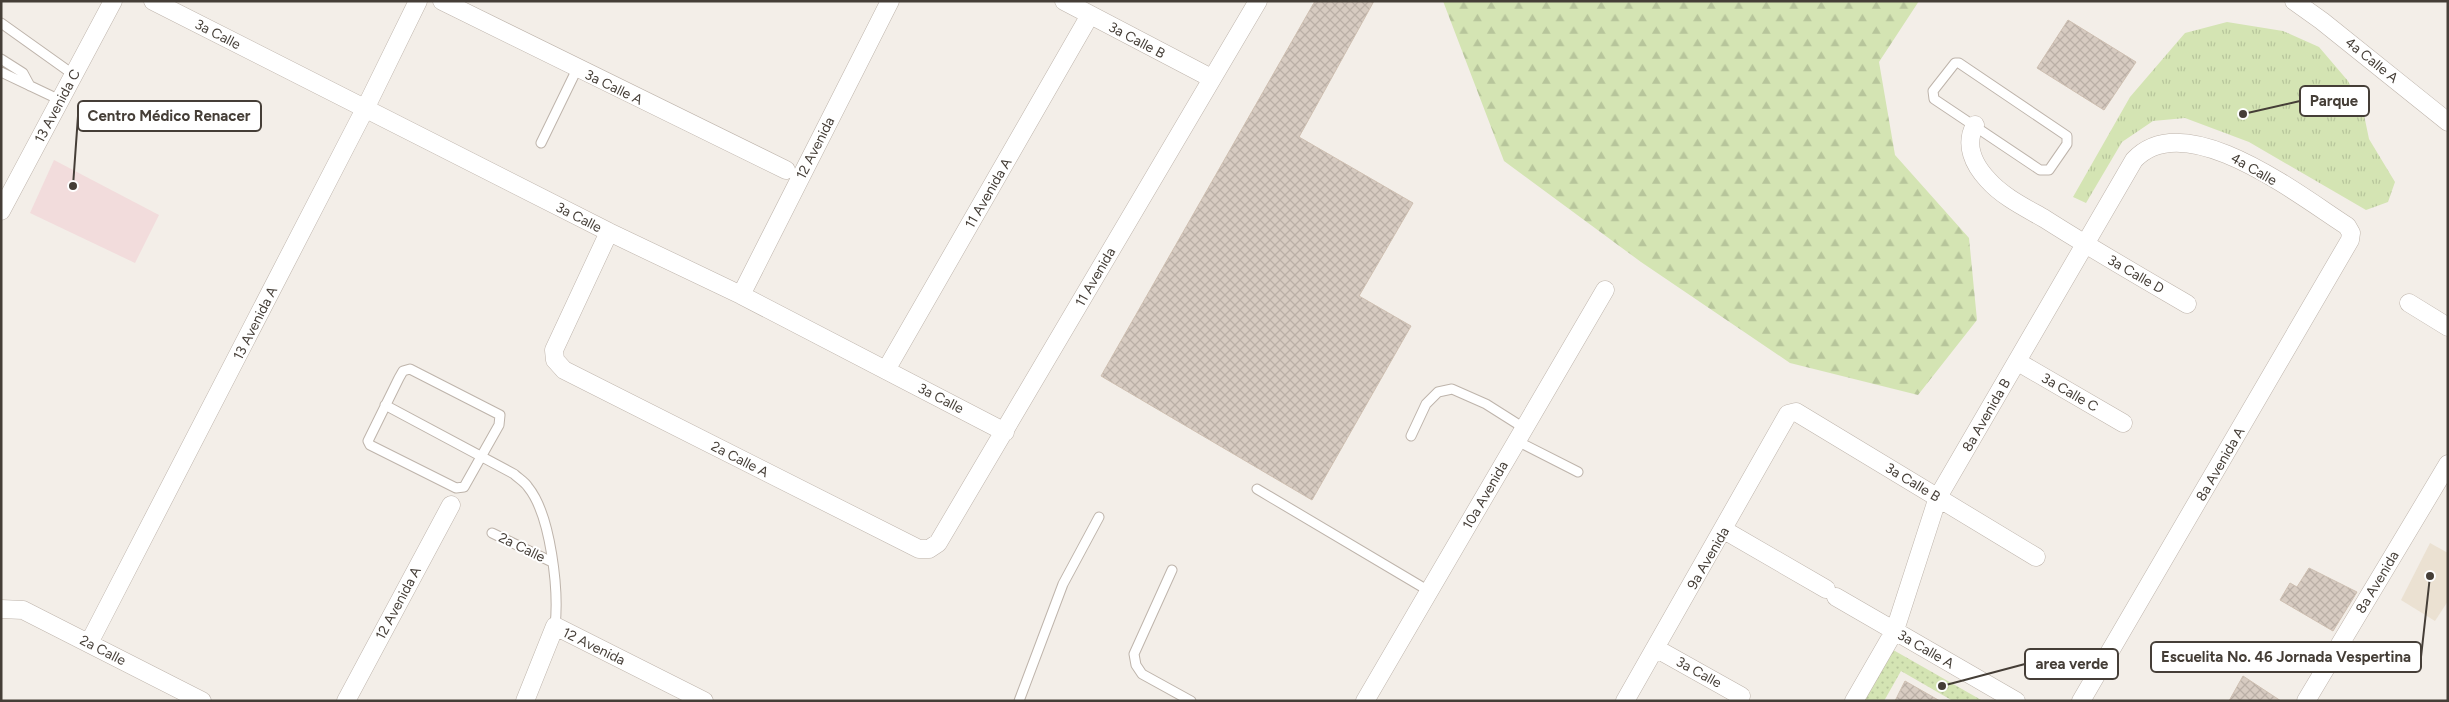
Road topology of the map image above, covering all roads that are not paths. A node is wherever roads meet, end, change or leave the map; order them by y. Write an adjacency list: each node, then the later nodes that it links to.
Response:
1 (112, 1): 14 (street, 13 Avenida C)
2 (153, 1): 18 (street, 3a Calle)
3 (418, 1): 18 (street, 13 Avenida A)
4 (442, 1): 12 (street, 3a Calle A)
5 (890, 1): 29 (street, 12 Avenida)
6 (1064, 1): 9 (street, 3a Calle B)
7 (1258, 1): 15 (street, 11 Avenida)
8 (2302, 3): 19 (street, 4a Calle A)
9 (1090, 15): 15 (street, 3a Calle B); 34 (street, 11 Avenida A)
10 (1, 23): 14 (lane)
11 (1, 59): 16 (lane)
12 (577, 69): 21 (lane); 23 (street, 3a Calle A)
13 (1, 72): 16 (lane)
14 (74, 74): 17 (street, 13 Avenida C)
15 (1211, 78): 38 (street, 11 Avenida)
16 (30, 86): 17 (lane)
17 (60, 100): 24 (street, 13 Avenida C)
18 (365, 110): 26 (street, 3a Calle); 58 (street, 13 Avenida A)
19 (2448, 122)
20 (1975, 125): 20 (lane); 27 (street, 3a Calle D)
21 (540, 143)
22 (2151, 146): 25 (street, 4a Calle); 27 (street, 8a Avenida B)
23 (786, 170)
24 (2, 209)
25 (2347, 226): 72 (street, 8a Avenida A)
26 (609, 232): 29 (street, 3a Calle); 50 (street, 2a Calle A)
27 (2084, 244): 31 (street, 3a Calle D); 33 (street, 8a Avenida B)
28 (1604, 290): 39 (street, 10a Avenida)
29 (741, 295): 34 (street, 3a Calle)
30 (2408, 303): 32 (street)
31 (2187, 304)
32 (2448, 327)
33 (2018, 362): 37 (street, 3a Calle C); 45 (street, 8a Avenida B)
34 (886, 370): 38 (street, 3a Calle)
35 (385, 405): 41 (lane); 41 (lane); 41 (lane)
36 (1788, 414): 45 (street, 3a Calle B); 48 (street, 9a Avenida)
37 (2123, 423)
38 (1005, 432): 50 (street, 11 Avenida)
39 (1520, 434): 40 (lane); 43 (lane); 54 (street, 10a Avenida)
40 (1411, 436)
41 (481, 456): 52 (lane)
42 (2448, 464): 73 (street, 8a Avenida)
43 (1578, 472)
44 (1257, 489): 54 (lane)
45 (1938, 497): 51 (street, 3a Calle B); 57 (street, 8a Avenida B)
46 (451, 505): 63 (street, 12 Avenida A)
47 (1099, 517): 66 (lane)
48 (1724, 530): 57 (street, 3a Calle A); 59 (street, 9a Avenida)
49 (492, 533): 52 (lane, 2a Calle)
50 (928, 550)
51 (2036, 557)
52 (552, 562): 56 (lane)
53 (1172, 570): 67 (lane)
54 (1429, 591): 68 (street, 10a Avenida)
55 (1, 609): 58 (street, 2a Calle)
56 (555, 626): 64 (street, 12 Avenida); 65 (street, 12 Avenida)
57 (1895, 630): 70 (street, 8a Avenida B); 71 (street, 3a Calle A)
58 (89, 643): 60 (street, 2a Calle)
59 (1656, 649): 61 (street, 3a Calle); 69 (street, 9a Avenida)
60 (182, 696): 62 (street, 2a Calle)
61 (1741, 696)
62 (202, 701)
63 (346, 701)
64 (525, 701)
65 (704, 701)
66 (1020, 701)
67 (1192, 701)
68 (1365, 701)
69 (1626, 701)
70 (1854, 701)
71 (2016, 701)
72 (2081, 701)
73 (2306, 701)

